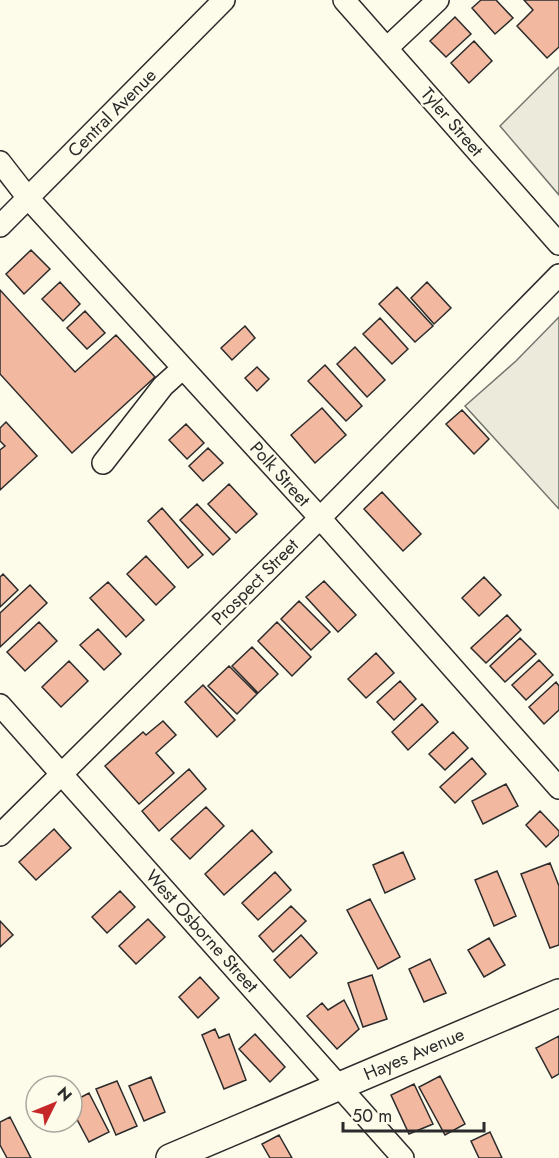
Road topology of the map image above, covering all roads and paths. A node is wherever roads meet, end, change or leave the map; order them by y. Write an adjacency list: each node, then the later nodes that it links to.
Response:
1 (224, 0): 6 (street, Central Avenue)
2 (344, 0): 4 (street, Tyler Street)
3 (438, 0): 4 (street)
4 (387, 48): 8 (street, Tyler Street)
5 (0, 162): 6 (street, Polk Street)
6 (28, 198): 7 (street, Central Avenue); 10 (street, Polk Street)
7 (0, 226)
8 (559, 244)
9 (559, 274): 12 (street, Prospect Street)
10 (183, 368): 11 (street); 12 (street, Polk Street)
11 (104, 463)
12 (320, 518): 14 (street, Prospect Street); 15 (street, Polk Street)
13 (0, 705): 14 (street, West Osborne Street)
14 (61, 773): 16 (street, Prospect Street); 18 (street, West Osborne Street)
15 (559, 788)
16 (0, 835)
17 (559, 993): 18 (main road, Hayes Avenue)
18 (339, 1085): 19 (main road, Hayes Avenue); 20 (street, West Osborne Street)
19 (170, 1158)
20 (403, 1158)

